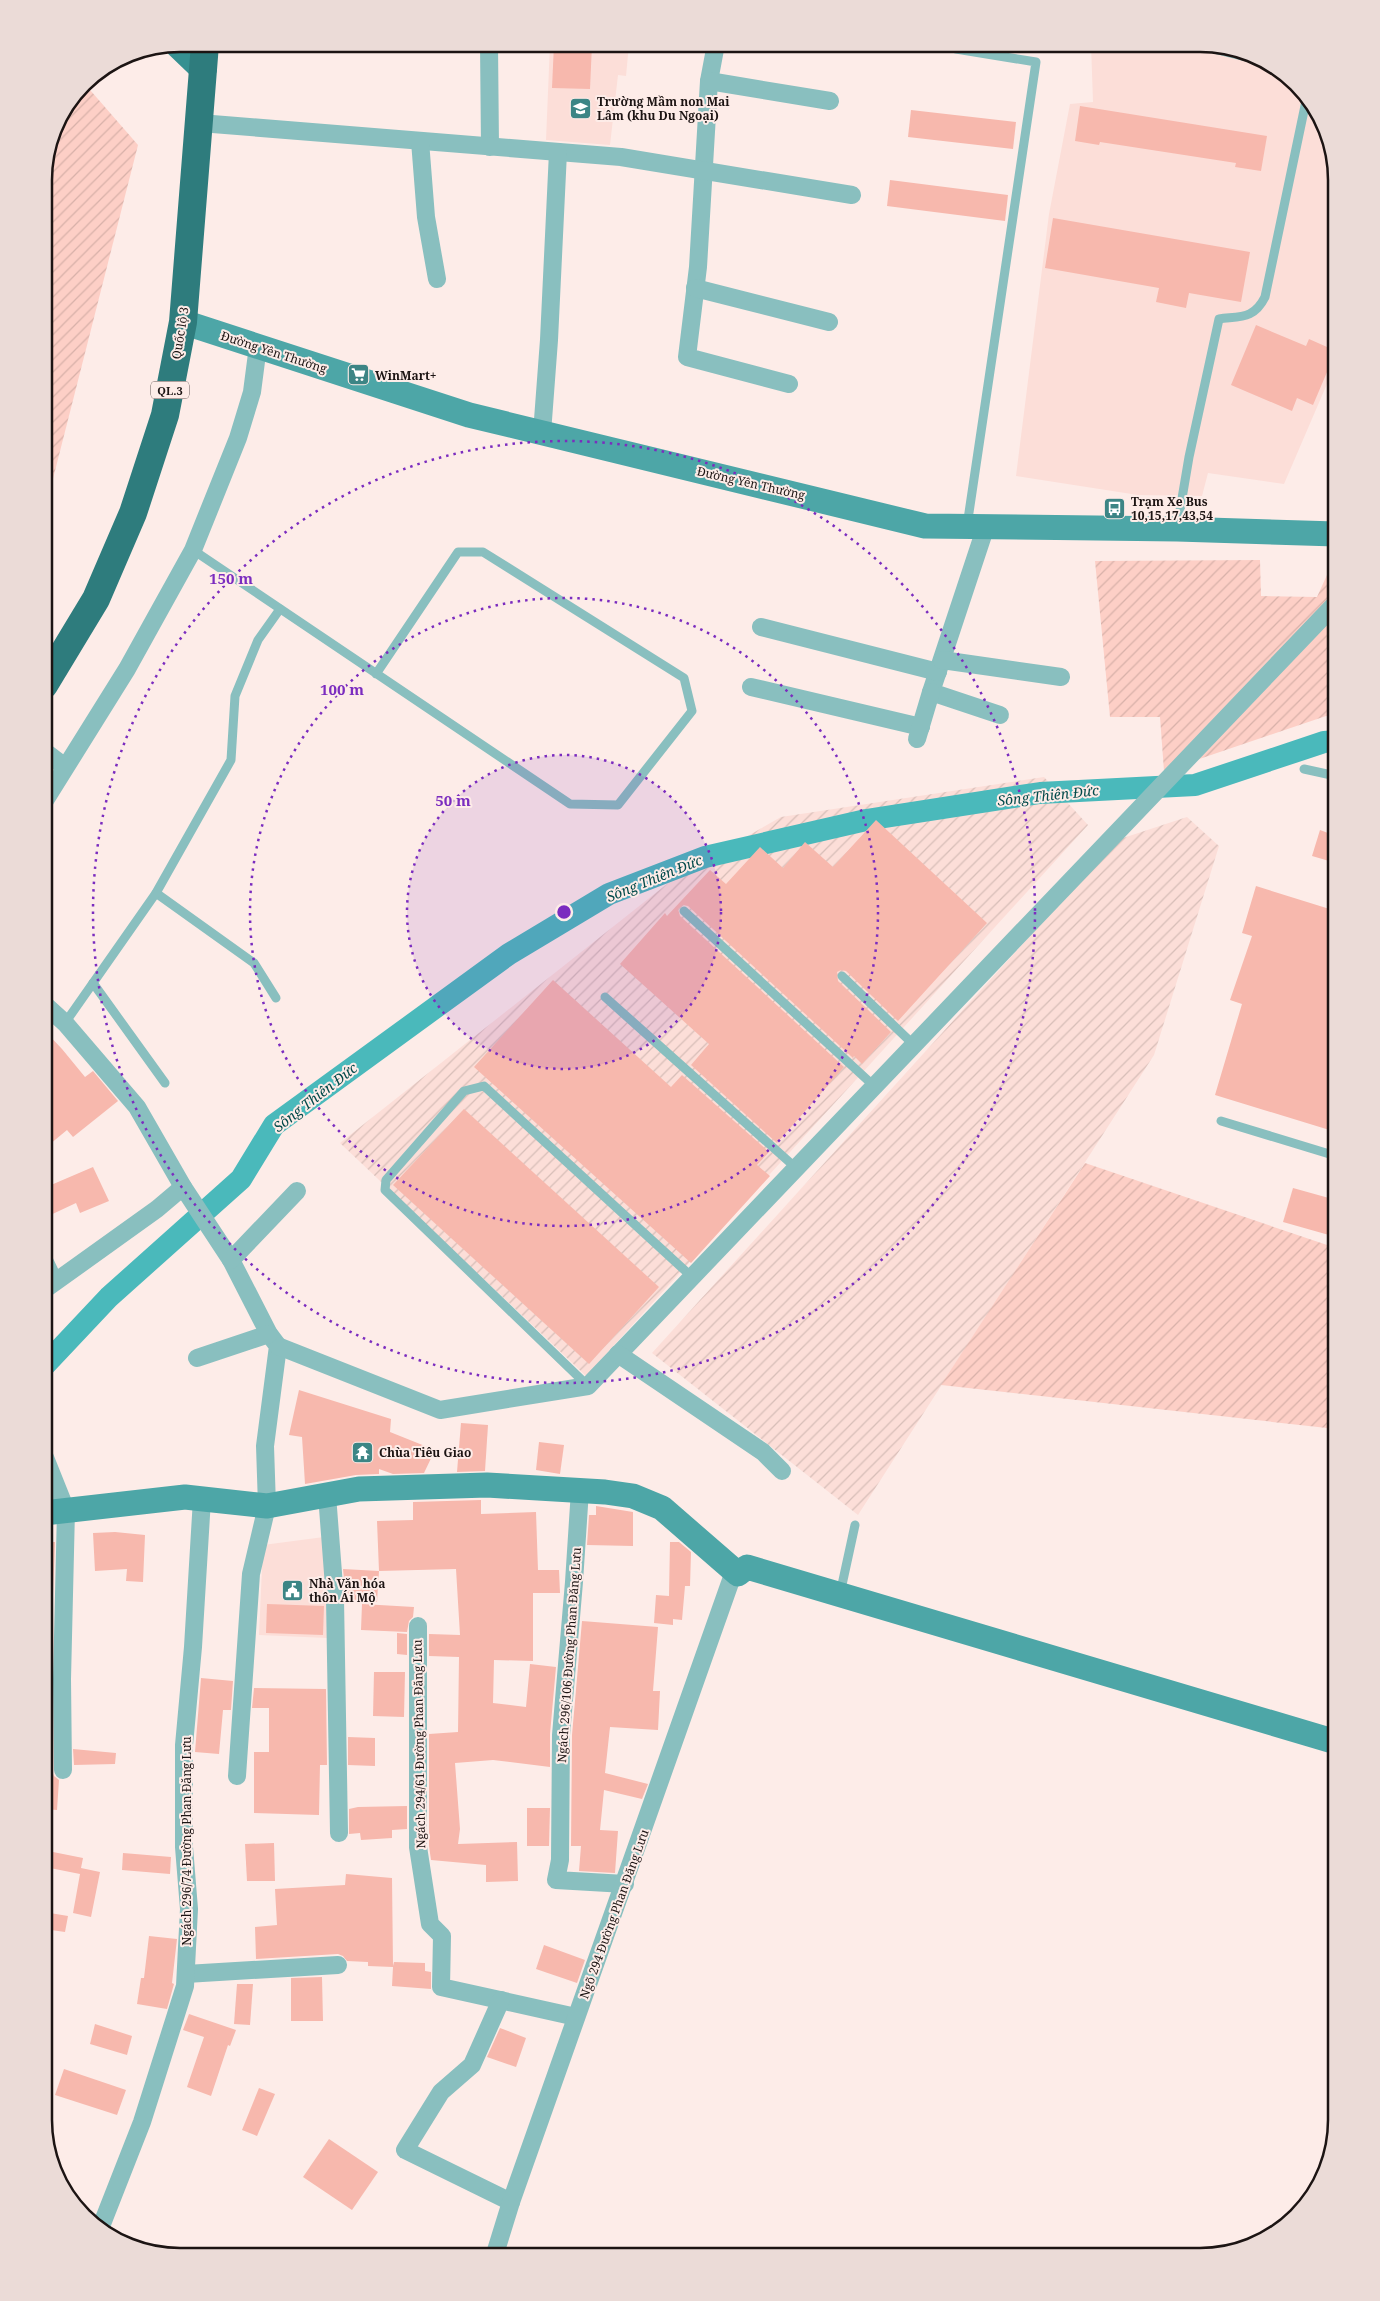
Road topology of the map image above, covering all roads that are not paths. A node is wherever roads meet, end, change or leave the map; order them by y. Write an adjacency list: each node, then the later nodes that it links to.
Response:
1 (489, 52): 10 (street)
2 (714, 53): 5 (street)
3 (979, 53): 21 (lane)
4 (204, 56): 8 (highway, Quốc lộ 3 / QL.3)
5 (709, 81): 6 (street); 12 (street)
6 (830, 101)
7 (1305, 107): 22 (lane)
8 (200, 123): 9 (street); 16 (highway, Quốc lộ 3 / QL.3)
9 (420, 141): 10 (street); 14 (street)
10 (490, 147): 11 (street)
11 (558, 152): 12 (street); 20 (street)
12 (702, 170): 13 (street); 15 (street)
13 (852, 195)
14 (437, 279)
15 (695, 288): 17 (street); 19 (street)
16 (183, 322): 18 (street, Đường Yên Thường); 29 (highway, Quốc lộ 3 / QL.3)
17 (829, 322)
18 (258, 346): 20 (street, Đường Yên Thường); 24 (street)
19 (789, 384)
20 (542, 433): 21 (street, Đường Yên Thường)
21 (977, 526): 22 (street, Đường Yên Thường); 28 (street)
22 (1177, 528): 23 (street, Đường Yên Thường)
23 (1328, 534)
24 (193, 550): 25 (lane); 36 (street)
25 (280, 609): 30 (lane); 40 (lane)
26 (1328, 611): 48 (street)
27 (761, 627): 28 (street)
28 (940, 666): 31 (street); 33 (street)
29 (53, 671)
30 (376, 674): 30 (lane)
31 (1060, 677)
32 (750, 687): 33 (street)
33 (931, 692): 34 (street)
34 (1000, 715)
35 (53, 758): 36 (street)
36 (65, 767): 39 (street)
37 (1304, 769): 38 (lane)
38 (1328, 774)
39 (53, 788)
40 (156, 893): 43 (lane); 44 (lane)
41 (684, 911): 50 (lane)
42 (842, 976): 48 (lane)
43 (93, 983): 47 (lane); 49 (lane)
44 (276, 998)
45 (605, 998): 53 (lane)
46 (53, 1012): 47 (street)
47 (65, 1023): 54 (street)
48 (914, 1045): 50 (street)
49 (165, 1083)
50 (874, 1086): 53 (street)
51 (1221, 1121): 52 (lane)
52 (1328, 1154)
53 (796, 1168): 58 (street)
54 (184, 1188): 56 (street); 59 (street)
55 (297, 1192): 56 (street)
56 (229, 1256): 61 (street)
57 (52, 1268): 59 (lane)
58 (692, 1277): 62 (street); 64 (lane)
59 (58, 1280): 60 (street)
60 (52, 1284)
61 (273, 1340): 63 (street); 64 (street); 70 (street)
62 (618, 1354): 64 (street); 65 (street)
63 (197, 1358)
64 (588, 1386)
65 (782, 1471)
66 (580, 1490): 67 (street); 73 (street); 80 (street, Ngách 296/106 Đường Phan Đăng Lưu)
67 (327, 1495): 70 (street); 79 (street)
68 (52, 1497): 71 (street)
69 (202, 1499): 70 (street); 71 (street); 82 (street, Ngách 296/74 Đường Phan Đăng Lưu)
70 (267, 1506): 78 (street)
71 (55, 1511): 77 (street)
72 (854, 1524): 74 (lane)
73 (738, 1574): 74 (street); 80 (street, Ngõ 294 Đường Phan Đăng Lưu)
74 (840, 1594): 76 (street)
75 (418, 1626): 83 (street, Ngách 294/61 Đường Phan Đăng Lưu)
76 (1328, 1740)
77 (63, 1770)
78 (237, 1776)
79 (339, 1833)
80 (625, 1884): 84 (street, Ngõ 294 Đường Phan Đăng Lưu)
81 (338, 1965): 82 (street)
82 (186, 1974): 86 (street, Ngách 296/74 Đường Phan Đăng Lưu)
83 (501, 2000): 84 (street, Ngách 294/61 Đường Phan Đăng Lưu); 85 (street)
84 (576, 2017): 85 (street, Ngõ 294 Đường Phan Đăng Lưu)
85 (511, 2202): 87 (street, Ngõ 294 Đường Phan Đăng Lưu)
86 (103, 2222)
87 (497, 2248)

